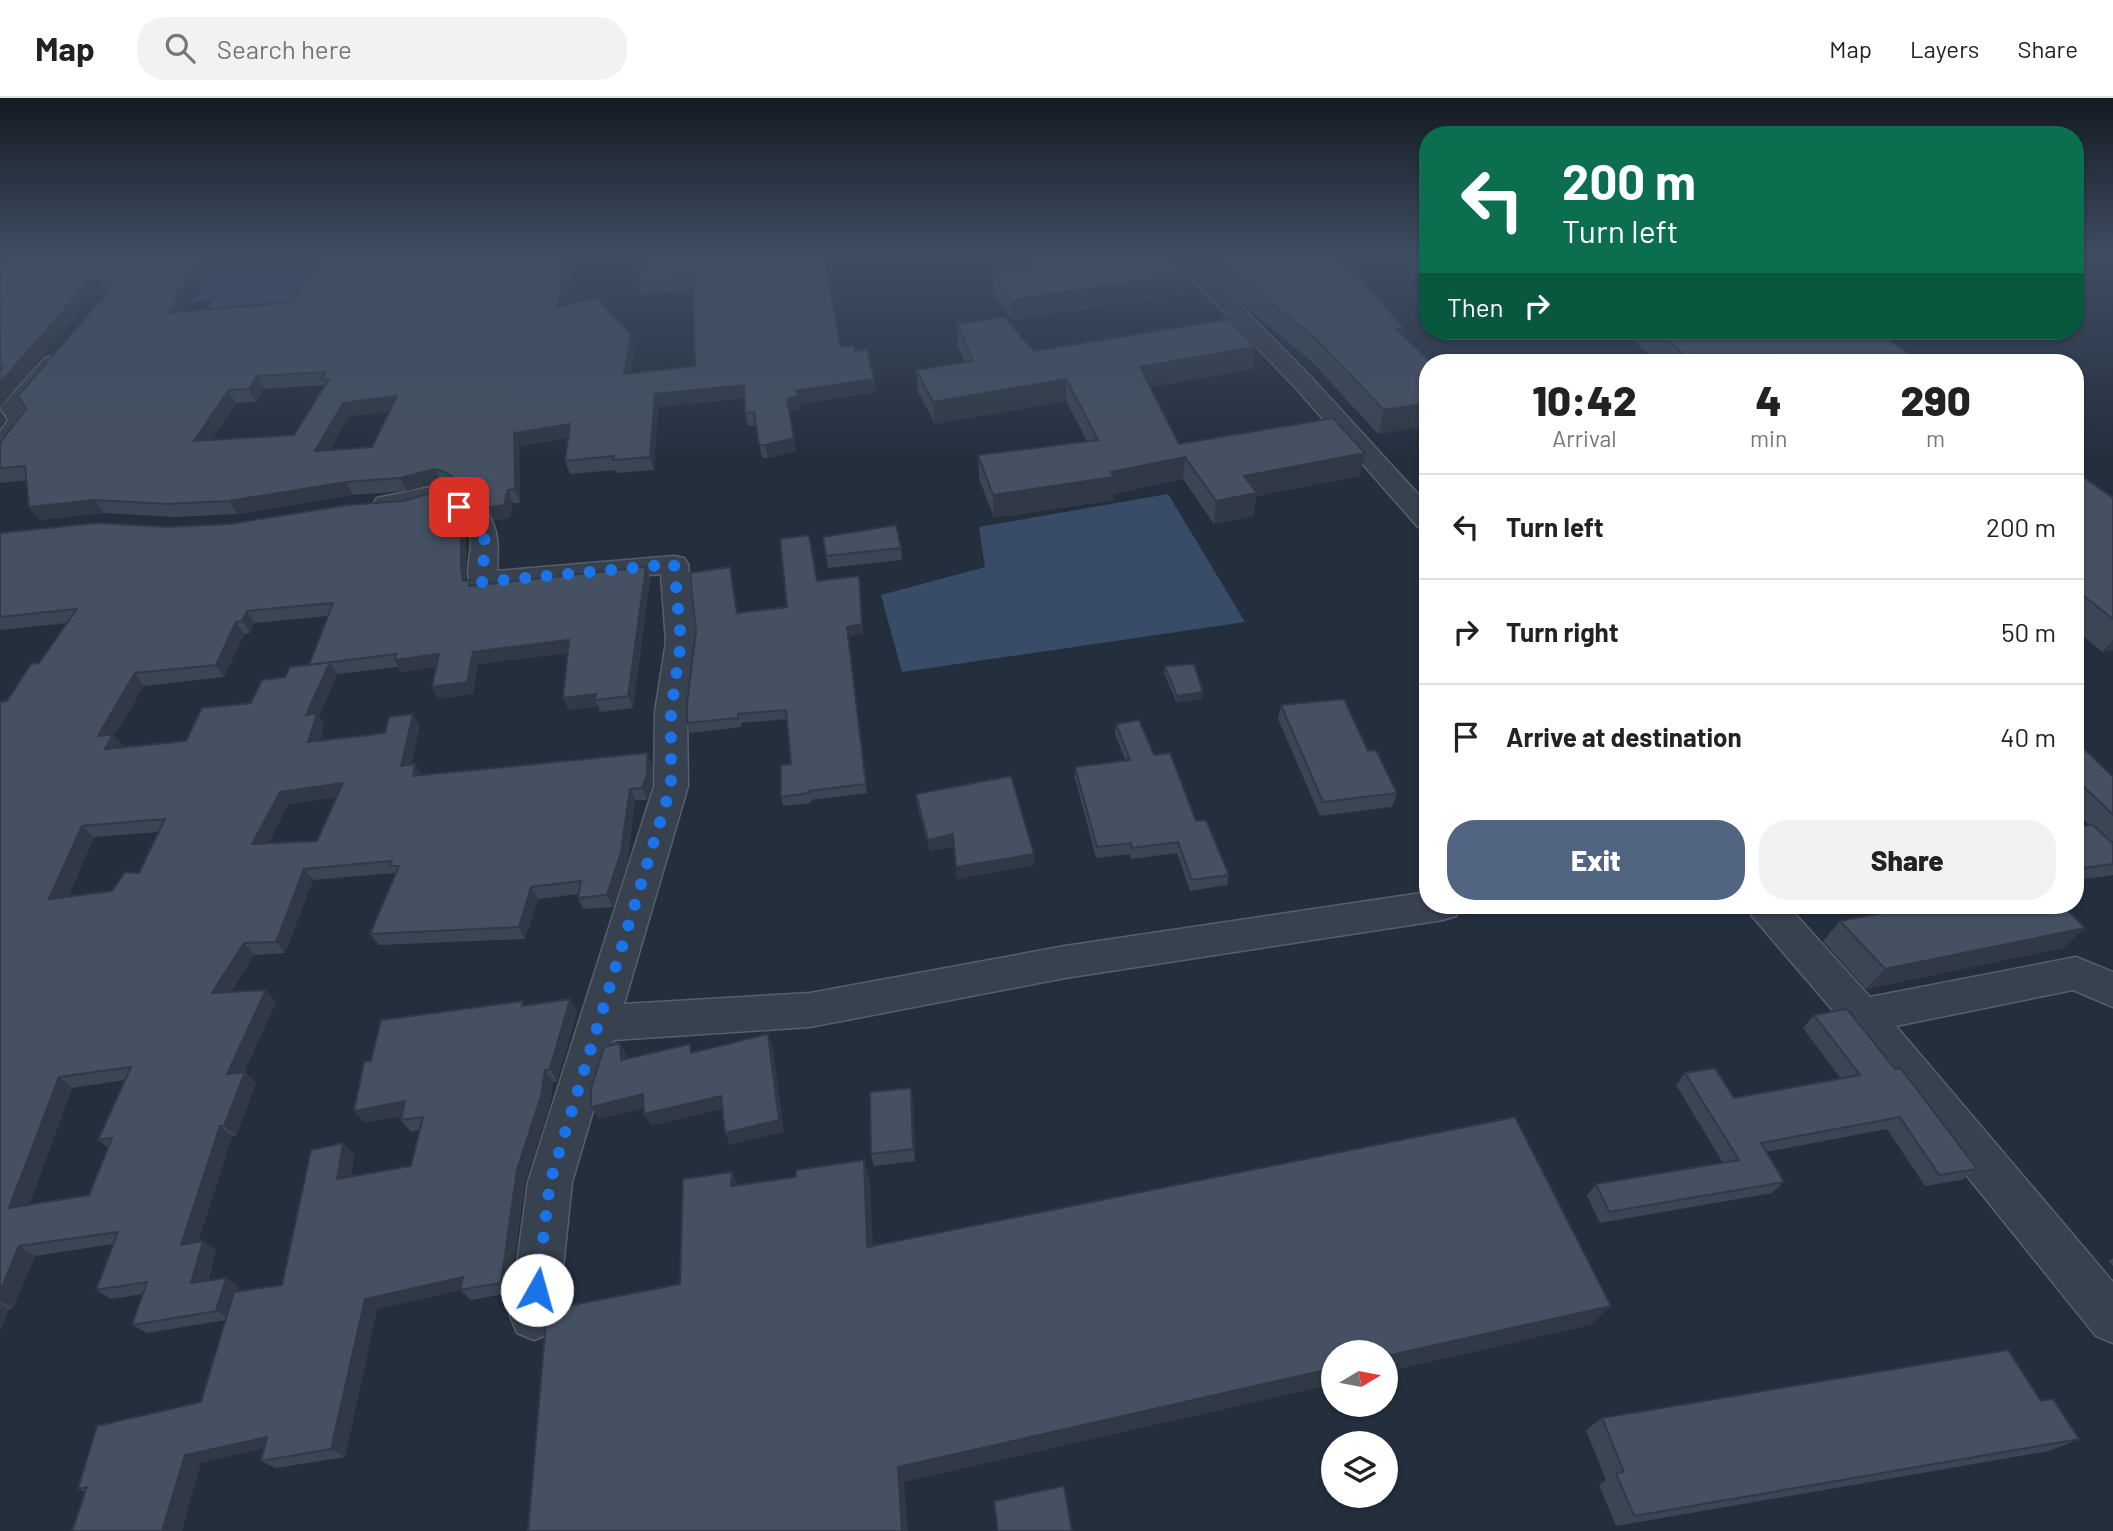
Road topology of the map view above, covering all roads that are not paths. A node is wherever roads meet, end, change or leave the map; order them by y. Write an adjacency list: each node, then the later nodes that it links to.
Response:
1 (1245, 323): 5 (street)
2 (63, 351): 3 (street)
3 (0, 449)
4 (353, 506): 10 (street)
5 (1419, 511)
6 (1419, 909): 10 (street)
7 (1773, 914): 9 (street)
8 (2113, 990): 9 (street)
9 (1862, 1016): 12 (street)
10 (598, 1023): 11 (street)
11 (534, 1317)
12 (2113, 1319)

